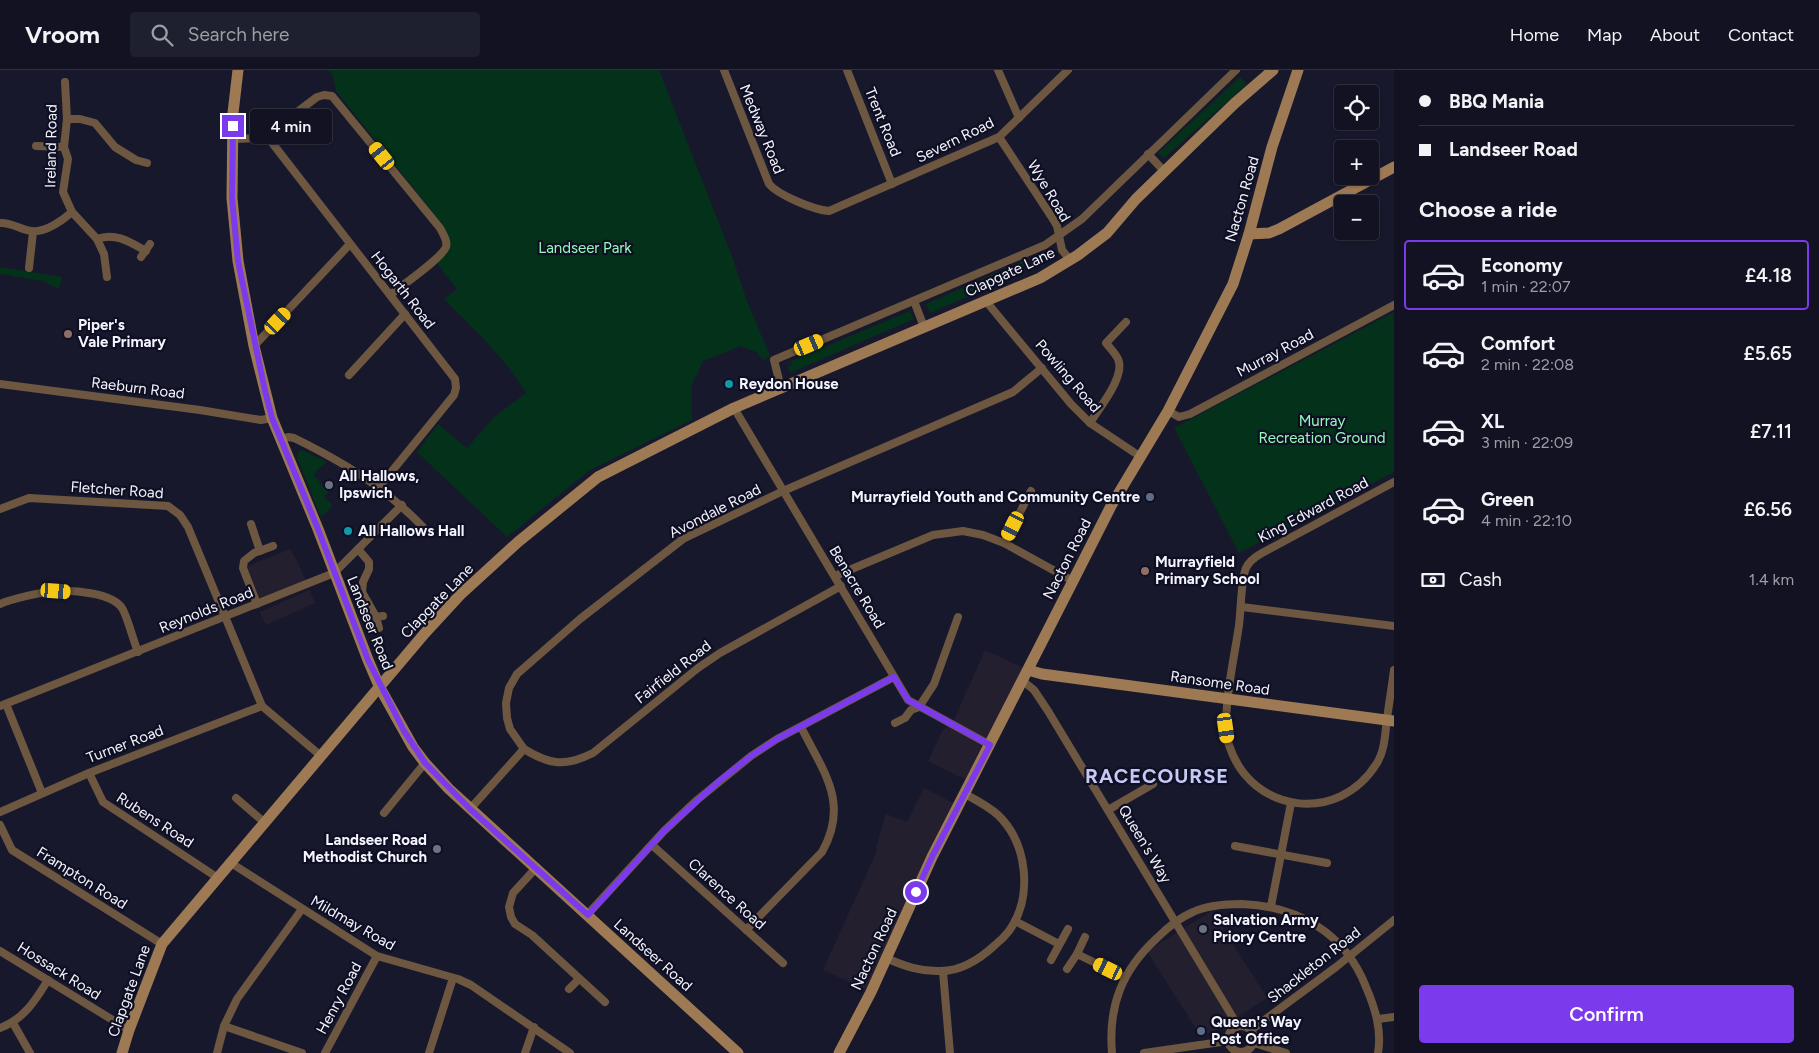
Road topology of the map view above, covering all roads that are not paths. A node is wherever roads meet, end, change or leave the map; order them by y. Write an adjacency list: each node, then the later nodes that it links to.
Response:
1 (238, 70): 14 (street, Landseer Road)
2 (724, 70): 21 (street, Medway Road)
3 (847, 70): 21 (street, Trent Road)
4 (998, 70): 10 (street)
5 (1068, 70): 10 (street, Severn Road)
6 (1236, 70): 17 (street, Clapgate Lane)
7 (1273, 70): 20 (street, Clapgate Lane)
8 (1298, 70): 25 (street, Nacton Road)
9 (65, 82): 11 (street, Ireland Road)
10 (1019, 118): 12 (street, Severn Road)
11 (67, 119): 16 (street, Ireland Road); 18 (street)
12 (999, 137): 21 (street, Severn Road); 26 (street, Wye Road)
13 (267, 138): 14 (street); 28 (street, Hogarth Road); 33 (street)
14 (233, 139): 40 (street, Landseer Road)
15 (36, 146): 16 (street)
16 (64, 147): 22 (street, Ireland Road)
17 (1148, 154): 20 (street); 26 (street, Clapgate Lane)
18 (147, 162)
19 (1394, 167): 25 (street)
20 (1164, 171): 30 (street, Clapgate Lane)
21 (892, 184)
22 (72, 212): 24 (street); 27 (street, Ireland Road)
23 (0, 224): 24 (street)
24 (33, 232): 31 (street)
25 (1249, 234): 46 (street, Nacton Road)
26 (1059, 236): 30 (street, Wye Road); 35 (street, Clapgate Lane)
27 (96, 239): 29 (street); 32 (street, Ireland Road)
28 (350, 244): 33 (street, Hogarth Road); 40 (street)
29 (146, 251)
30 (1070, 260): 34 (street, Clapgate Lane)
31 (29, 268)
32 (107, 277)
33 (390, 295): 37 (street, Hogarth Road)
34 (984, 300): 39 (street, Clapgate Lane); 41 (street, Powling Road)
35 (914, 301): 39 (street); 44 (street, Clapgate Lane)
36 (1394, 305): 46 (street, Murray Road)
37 (404, 314): 42 (street); 52 (street, Hogarth Road)
38 (1126, 322): 48 (street)
39 (924, 327): 44 (street, Clapgate Lane)
40 (254, 346): 47 (street, Landseer Road)
41 (1042, 368): 48 (street, Powling Road); 53 (street, Avondale Road)
42 (349, 375)
43 (0, 384): 47 (street, Raeburn Road)
44 (781, 388): 45 (street, Clapgate Lane)
45 (734, 408): 53 (street, Benacre Road); 80 (street, Clapgate Lane)
46 (1168, 412): 50 (street, Nacton Road)
47 (272, 418): 49 (street, Landseer Road)
48 (1090, 423): 50 (street, Powling Road)
49 (281, 439): 52 (street); 63 (street, Landseer Road)
50 (1141, 457): 65 (street, Nacton Road)
51 (1394, 482): 69 (street, King Edward Road)
52 (379, 487): 55 (street)
53 (783, 491): 64 (street, Benacre Road); 90 (street, Avondale Road)
54 (1031, 491): 59 (street)
55 (402, 505): 58 (street); 61 (street, Reynolds Road)
56 (0, 509): 70 (street, Fletcher Road)
57 (251, 524): 62 (street)
58 (423, 527)
59 (1004, 543): 64 (street); 65 (street)
60 (272, 546): 62 (street)
61 (358, 549): 63 (street, Reynolds Road); 73 (street)
62 (260, 550): 68 (street)
63 (334, 573): 68 (street, Reynolds Road); 80 (street, Landseer Road)
64 (835, 576): 66 (street, Benacre Road)
65 (1073, 581): 75 (street, Nacton Road)
66 (840, 586): 78 (street, Benacre Road); 90 (street, Fairfield Road)
67 (0, 604): 74 (street)
68 (257, 604): 70 (street, Reynolds Road)
69 (1242, 607): 72 (street); 82 (street)
70 (225, 617): 74 (street, Reynolds Road); 84 (street, Fletcher Road)
71 (958, 617): 85 (street)
72 (1394, 626)
73 (379, 628)
74 (138, 652): 83 (street, Reynolds Road)
75 (1028, 670): 77 (street, Ransome Road); 79 (street, Nacton Road)
76 (1394, 670): 86 (street)
77 (1042, 674): 81 (street); 82 (street, Ransome Road)
78 (894, 677): 85 (street, Benacre Road); 88 (street)
79 (1023, 680): 81 (street, Queen's Way); 89 (street, Nacton Road)
80 (380, 688): 91 (street, Clapgate Lane); 92 (street, Landseer Road)
81 (1034, 690): 100 (street, Queen's Way)
82 (1228, 699): 86 (street, Ransome Road); 98 (street)
83 (3, 705): 95 (street)
84 (262, 706): 91 (street); 93 (street, Turner Road)
85 (919, 707): 87 (street); 89 (street, Benacre Road)
86 (1390, 720): 98 (street)
87 (895, 723)
88 (801, 727): 105 (street); 119 (street)
89 (990, 745): 96 (street, Nacton Road)
90 (524, 750): 99 (street)
91 (321, 756): 103 (street, Clapgate Lane)
92 (425, 763): 99 (street, Landseer Road); 102 (street)
93 (89, 773): 95 (street, Turner Road); 111 (street, Rubens Road)
94 (1153, 784): 100 (street)
95 (42, 793): 101 (street, Turner Road)
96 (965, 794): 116 (street); 127 (street, Nacton Road)
97 (236, 798): 103 (street)
98 (1290, 803): 107 (street)
99 (470, 809): 110 (street, Landseer Road)
100 (1108, 810): 117 (street, Queen's Way)
101 (0, 812)
102 (384, 813)
103 (265, 823): 108 (street, Clapgate Lane)
104 (0, 825): 121 (street, Frampton Road)
105 (652, 844): 114 (street); 119 (street, Clarence Road)
106 (1235, 846): 107 (street)
107 (1281, 854): 109 (street); 112 (street)
108 (231, 863): 111 (street, Clapgate Lane); 113 (street, Mildmay Road)
109 (1327, 863)
110 (536, 868): 114 (street, Landseer Road); 134 (street)
111 (218, 878): 121 (street, Clapgate Lane)
112 (1271, 906): 117 (street); 126 (street)
113 (302, 909): 125 (street, Mildmay Road); 141 (street)
114 (588, 915): 159 (street, Landseer Road)
115 (1394, 920): 126 (street, Shackleton Road)
116 (1015, 921): 122 (street); 131 (street)
117 (1174, 921): 132 (street); 142 (street, Queen's Way)
118 (1068, 929): 122 (street)
119 (746, 930): 129 (street, Clarence Road)
120 (1085, 937): 124 (street)
121 (162, 944): 145 (street, Clapgate Lane)
122 (1060, 944): 128 (street)
123 (0, 951): 135 (street, Hossack Road)
124 (1077, 954): 130 (street); 132 (street)
125 (377, 956): 133 (street, Mildmay Road); 155 (street, Henry Road)
126 (1350, 956): 139 (street); 146 (street, Shackleton Road)
127 (886, 958): 131 (street); 160 (street, Nacton Road)
128 (1051, 960)
129 (783, 963)
130 (1067, 969)
131 (943, 972): 161 (street)
132 (1124, 977): 162 (street)
133 (453, 978): 143 (street, Mildmay Road); 156 (street)
134 (579, 979): 136 (street); 137 (street)
135 (48, 980): 140 (street); 145 (street, Hossack Road)
136 (569, 989)
137 (605, 1002)
138 (1394, 1017): 139 (street)
139 (1378, 1019): 165 (street)
140 (12, 1023): 144 (street); 151 (street)
141 (224, 1026): 153 (street); 154 (street)
142 (1238, 1026): 146 (street); 147 (street)
143 (534, 1027): 157 (street); 158 (street, Mildmay Road)
144 (0, 1028)
145 (128, 1030): 152 (street, Clapgate Lane)
146 (1251, 1030): 148 (street)
147 (1228, 1041): 149 (street); 163 (street)
148 (1254, 1043): 150 (street); 164 (street)
149 (1236, 1052): 150 (street)
150 (1248, 1052)
151 (30, 1053)
152 (122, 1053)
153 (217, 1053)
154 (302, 1053)
155 (326, 1053)
156 (429, 1053)
157 (525, 1053)
158 (570, 1053)
159 (738, 1053)
160 (839, 1053)
161 (950, 1053)
162 (1112, 1053)
163 (1144, 1053)
164 (1286, 1053)
165 (1378, 1053)

